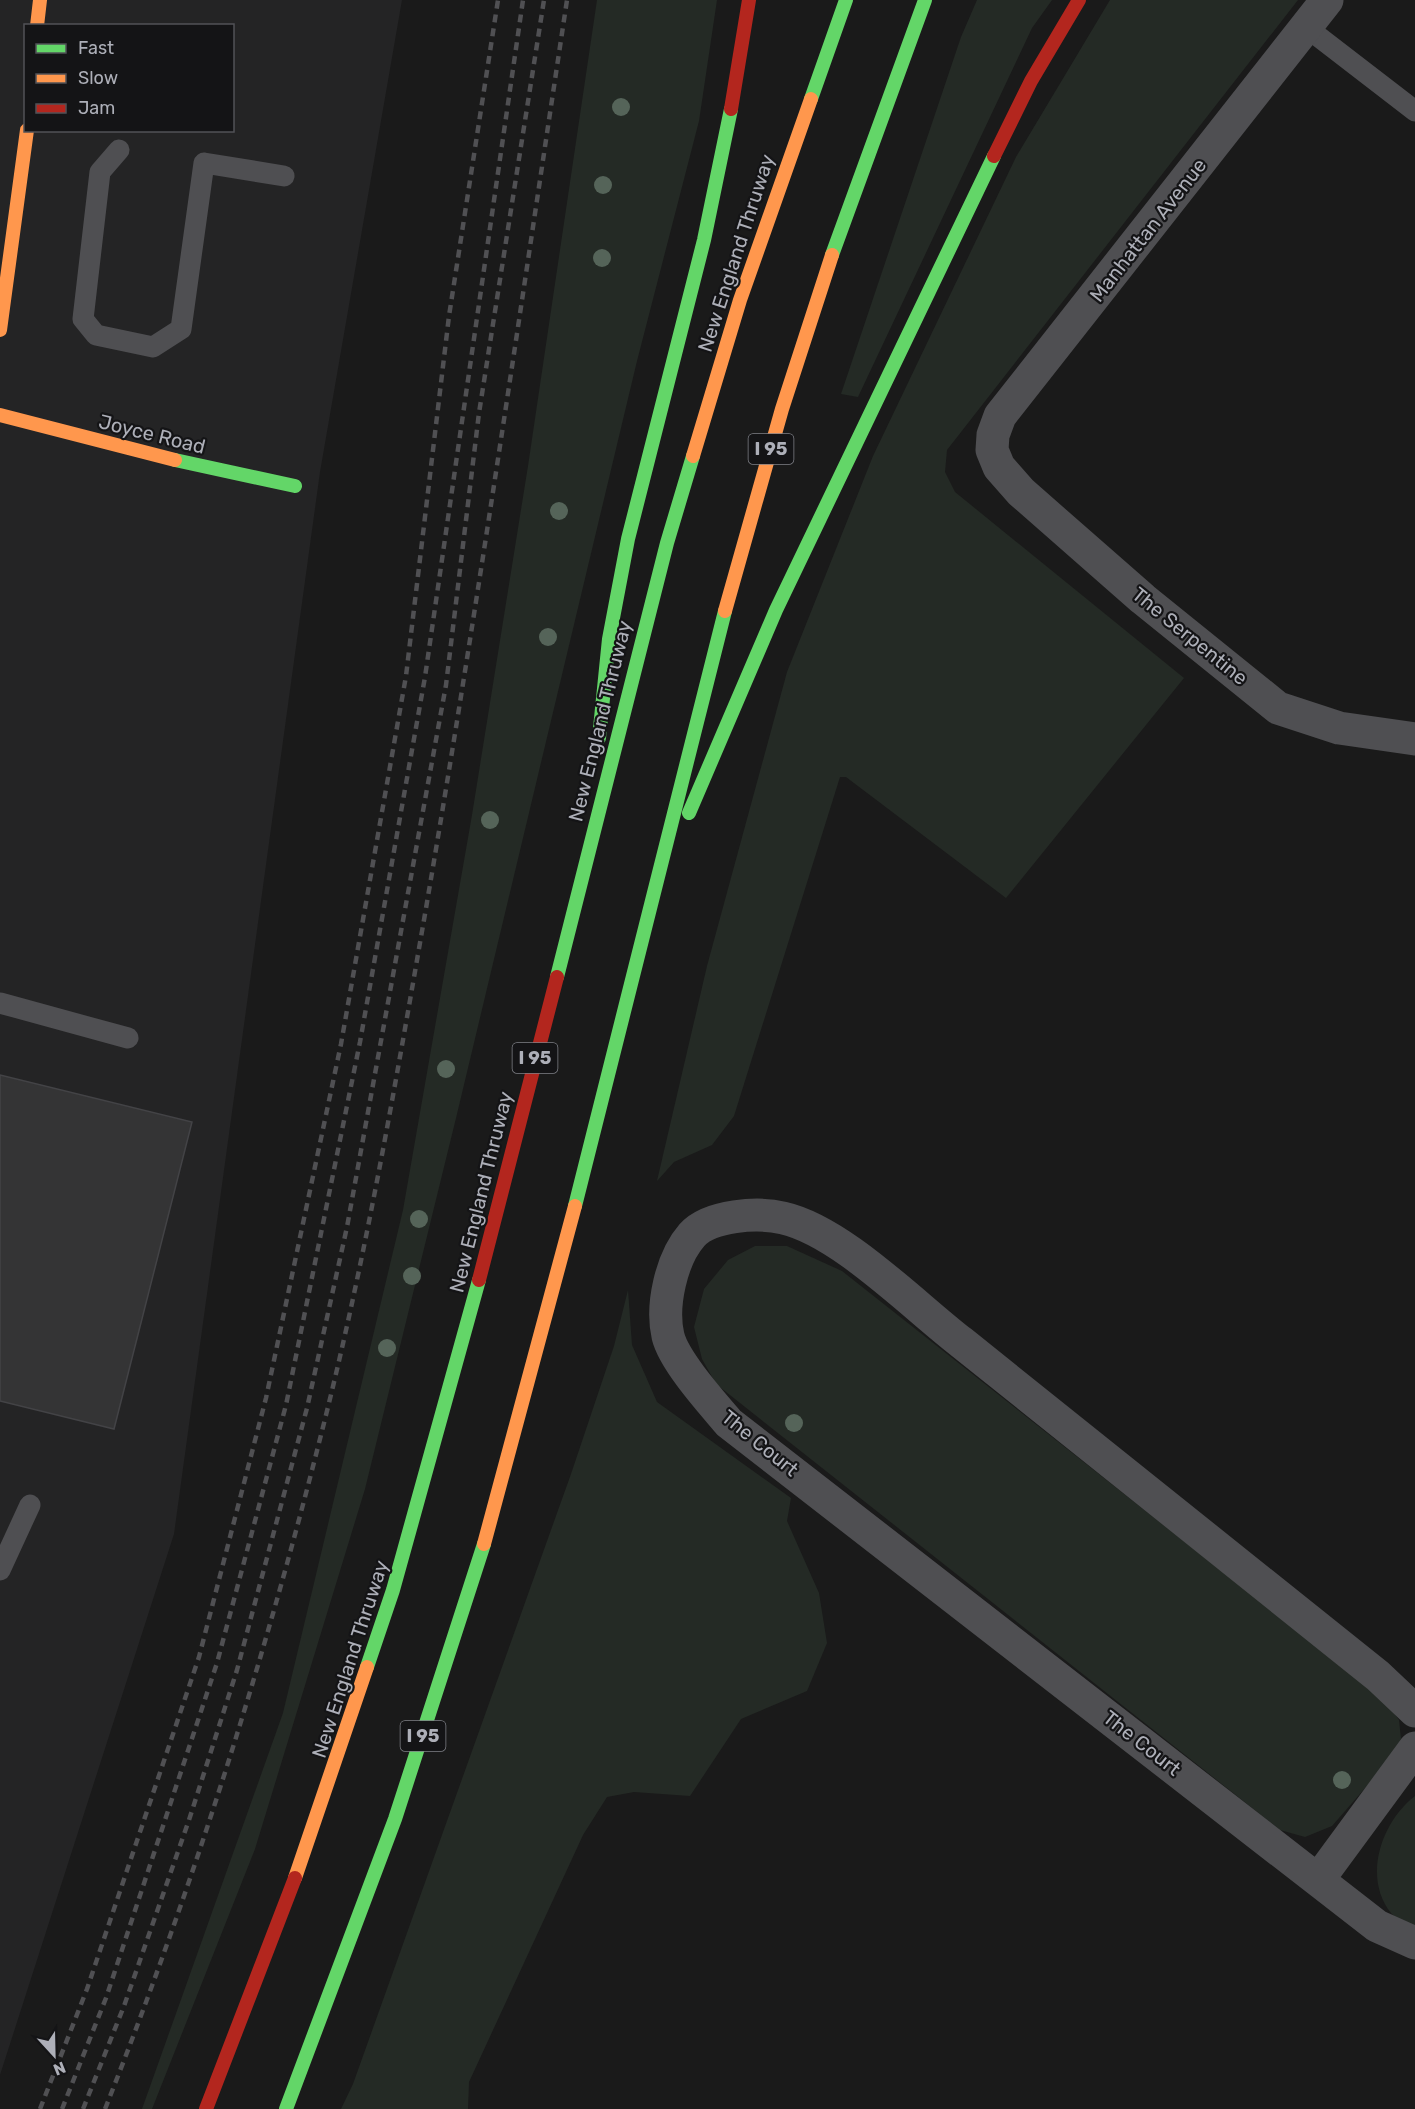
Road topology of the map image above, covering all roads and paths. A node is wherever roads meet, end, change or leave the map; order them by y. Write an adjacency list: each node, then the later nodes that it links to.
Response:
1 (40, 0): 7 (main road)
2 (749, 0): 18 (main road)
3 (846, 0): 18 (main road, New England Thruway / I 95)
4 (925, 0): 19 (main road, I 95)
5 (1079, 0): 19 (main road)
6 (1327, 0): 8 (street, Manhattan Avenue)
7 (37, 24)
8 (1306, 27): 9 (lane); 15 (street, Manhattan Avenue)
9 (1415, 111)
10 (27, 132): 13 (main road)
11 (119, 150): 12 (lane)
12 (284, 176)
13 (0, 330)
14 (0, 415): 16 (main road, Joyce Road)
15 (999, 467): 17 (street, The Serpentine)
16 (295, 486)
17 (1415, 739)
18 (586, 853): 28 (main road, New England Thruway / I 95)
19 (649, 908): 29 (main road, I 95)
20 (0, 1003): 21 (lane)
21 (128, 1038)
22 (30, 1505): 23 (lane)
23 (0, 1570)
24 (1415, 1711): 26 (street, The Court)
25 (1415, 1748): 26 (street)
26 (1318, 1881): 27 (street, The Court)
27 (1415, 1943)
28 (206, 2109)
29 (286, 2109)

